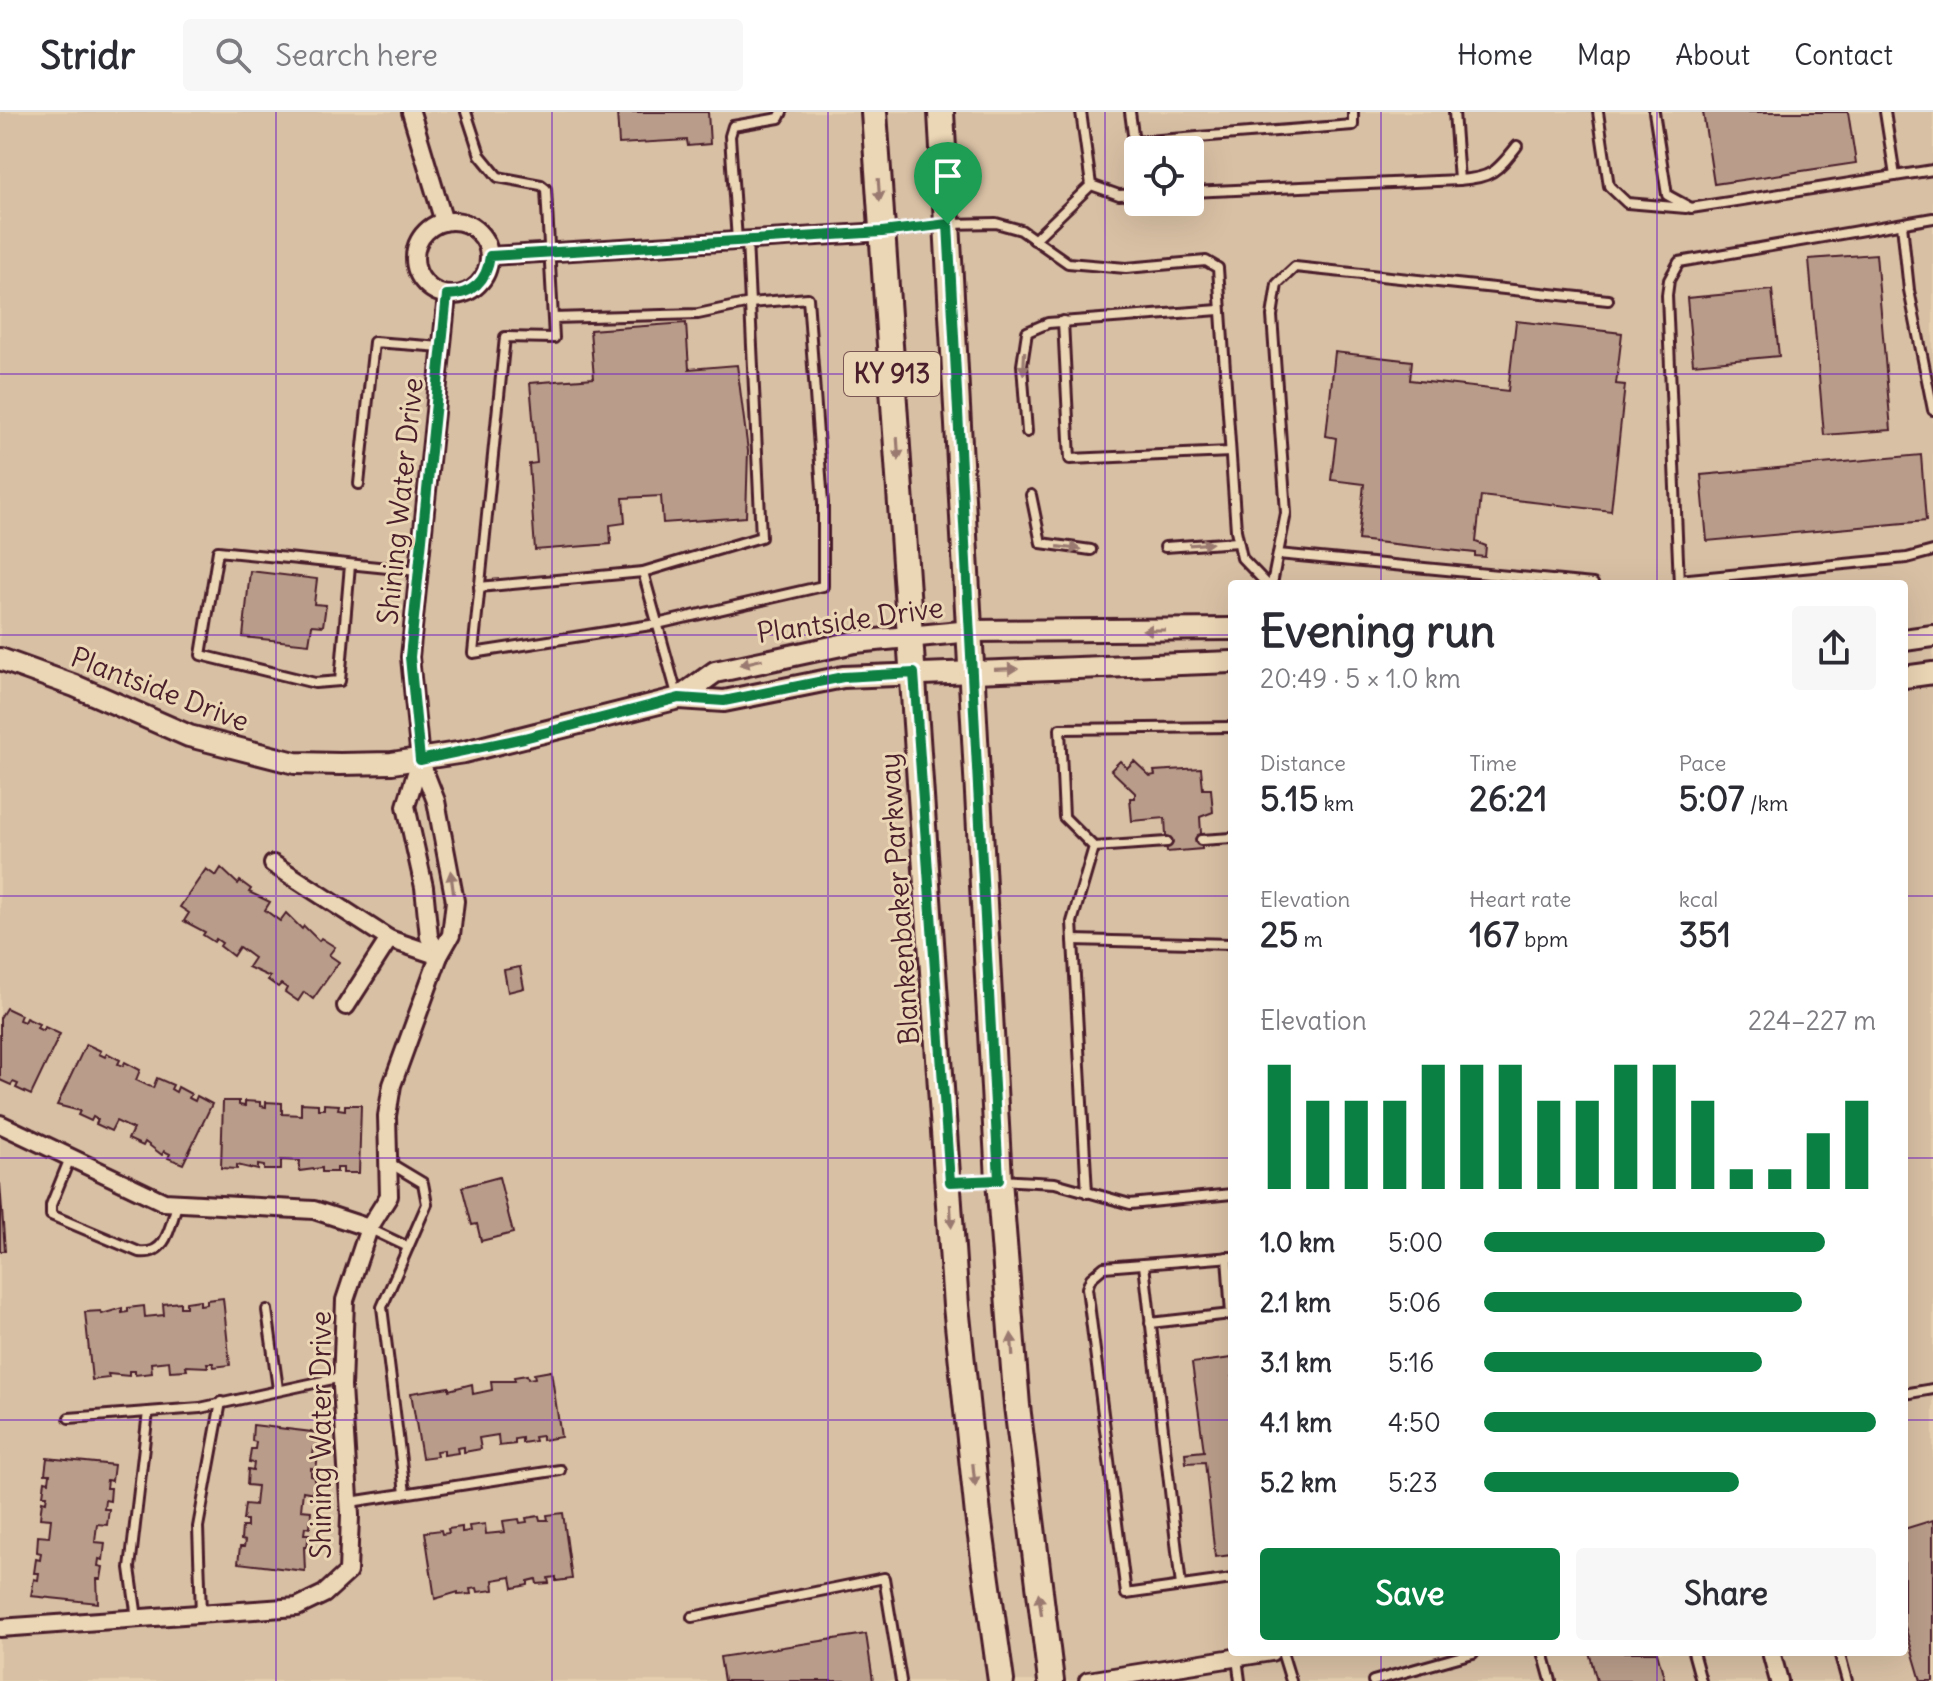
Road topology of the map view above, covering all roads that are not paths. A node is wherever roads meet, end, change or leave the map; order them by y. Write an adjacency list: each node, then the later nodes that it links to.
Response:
1 (411, 112): 22 (street)
2 (466, 112): 28 (lane)
3 (782, 112): 26 (lane)
4 (874, 112): 25 (main road, Blankenbaker Parkway / KY 913, one-way to 25)
5 (941, 112): 23 (main road, KY 913)
6 (1081, 112): 17 (lane)
7 (1130, 112): 8 (lane)
8 (1353, 112)
9 (1454, 112): 16 (lane)
10 (1598, 112): 20 (lane)
11 (1654, 112): 20 (lane)
12 (1885, 112): 15 (lane)
13 (1517, 146): 16 (lane)
14 (1933, 170): 15 (lane)
15 (1895, 176): 20 (lane)
16 (1459, 180): 18 (lane)
17 (1091, 185): 19 (lane); 27 (lane)
18 (1204, 191)
19 (1124, 195)
20 (1691, 208)
21 (1933, 218): 24 (lane)
22 (444, 222): 29 (street); 30 (street)
23 (948, 224): 25 (lane); 27 (lane); 58 (main road, KY 913)
24 (1902, 224): 37 (lane); 53 (lane)
25 (882, 232): 26 (street); 59 (main road, Blankenbaker Parkway / KY 913, one-way to 59)
26 (742, 240): 28 (street); 32 (lane)
27 (1034, 240): 33 (lane)
28 (550, 252): 29 (street); 34 (lane)
29 (490, 256): 30 (street)
30 (447, 295): 36 (street, Shining Water Drive)
31 (1608, 300): 46 (lane)
32 (750, 303): 34 (lane); 49 (lane); 56 (lane)
33 (1219, 310): 35 (lane); 39 (lane)
34 (553, 318): 55 (lane)
35 (1063, 321): 38 (lane, one-way to 38); 39 (lane)
36 (442, 347): 40 (lane); 48 (street, Shining Water Drive)
37 (1933, 410)
38 (1027, 432)
39 (1230, 452): 42 (lane)
40 (359, 484)
41 (1031, 495): 44 (lane, one-way to 44)
42 (1238, 542): 43 (lane, one-way to 42); 50 (lane)
43 (1165, 547)
44 (1091, 550)
45 (1933, 551): 54 (lane)
46 (1278, 554): 51 (lane); 52 (lane)
47 (350, 565): 47 (lane); 48 (lane)
48 (419, 571): 70 (street, Shining Water Drive)
49 (643, 572): 55 (lane); 56 (lane)
50 (1266, 580)
51 (1271, 580)
52 (1551, 580)
53 (1679, 580)
54 (1698, 580)
55 (479, 587): 56 (lane)
56 (657, 624): 68 (lane)
57 (1228, 629): 58 (street, Plantside Drive, one-way to 58)
58 (971, 631): 59 (street, Plantside Drive); 64 (main road, KY 913)
59 (911, 636): 65 (main road, Blankenbaker Parkway / KY 913); 68 (street, Plantside Drive, one-way to 68)
60 (1933, 636): 61 (street)
61 (1908, 639)
62 (0, 659): 70 (street, Plantside Drive)
63 (1228, 662): 64 (street, Plantside Drive, one-way to 63)
64 (973, 670): 65 (street, Plantside Drive); 84 (main road, KY 913)
65 (914, 673): 68 (street, Plantside Drive); 85 (main road, Blankenbaker Parkway / KY 913)
66 (1933, 673): 67 (street)
67 (1908, 676)
68 (679, 698): 70 (street, Plantside Drive)
69 (1228, 727): 74 (lane)
70 (420, 760): 79 (street, Shining Water Drive); 79 (street, Shining Water Drive, one-way to 70)
71 (1228, 838): 72 (lane)
72 (1201, 840)
73 (1167, 842): 74 (lane)
74 (1094, 847): 77 (lane)
75 (273, 864): 76 (street)
76 (389, 939): 79 (street); 80 (street)
77 (1073, 940): 78 (lane); 86 (lane)
78 (1228, 944)
79 (439, 956): 83 (street, Shining Water Drive)
80 (346, 1006)
81 (2, 1128): 82 (street)
82 (70, 1157): 88 (street); 88 (lane)
83 (388, 1162): 89 (street, Shining Water Drive); 90 (lane)
84 (999, 1180): 85 (lane); 86 (lane); 122 (main road, KY 913, one-way to 84)
85 (950, 1182): 121 (main road, Blankenbaker Parkway / KY 913, one-way to 121)
86 (1087, 1193): 87 (lane)
87 (1228, 1194)
88 (178, 1202): 89 (street)
89 (369, 1228): 90 (lane); 96 (street, Shining Water Drive)
90 (408, 1247): 104 (lane)
91 (1228, 1257): 92 (lane)
92 (1144, 1265): 95 (lane); 107 (lane)
93 (267, 1310): 97 (lane)
94 (1228, 1314): 95 (lane)
95 (1150, 1323): 107 (lane)
96 (342, 1377): 97 (lane); 105 (street, Shining Water Drive)
97 (278, 1389): 100 (lane)
98 (1933, 1389): 99 (lane)
99 (1908, 1393)
100 (221, 1402): 101 (lane); 108 (lane)
101 (148, 1412): 102 (lane); 110 (lane)
102 (69, 1418)
103 (560, 1470): 104 (lane)
104 (405, 1493): 105 (lane)
105 (349, 1502): 108 (street, Shining Water Drive)
106 (1228, 1580): 107 (lane)
107 (1181, 1586)
108 (201, 1613): 110 (street, Shining Water Drive)
109 (692, 1617): 120 (lane)
110 (137, 1618): 111 (street, Shining Water Drive)
111 (0, 1628)
112 (1248, 1656): 119 (street)
113 (1283, 1656): 125 (lane)
114 (1462, 1656): 126 (lane)
115 (1544, 1656): 127 (lane)
116 (1694, 1656): 128 (lane)
117 (1772, 1656): 129 (street)
118 (1840, 1656): 130 (lane)
119 (1237, 1658): 123 (street); 124 (lane)
120 (901, 1681)
121 (1001, 1681)
122 (1051, 1681)
123 (1088, 1681)
124 (1240, 1681)
125 (1291, 1681)
126 (1373, 1681)
127 (1551, 1681)
128 (1701, 1681)
129 (1779, 1681)
130 (1847, 1681)

